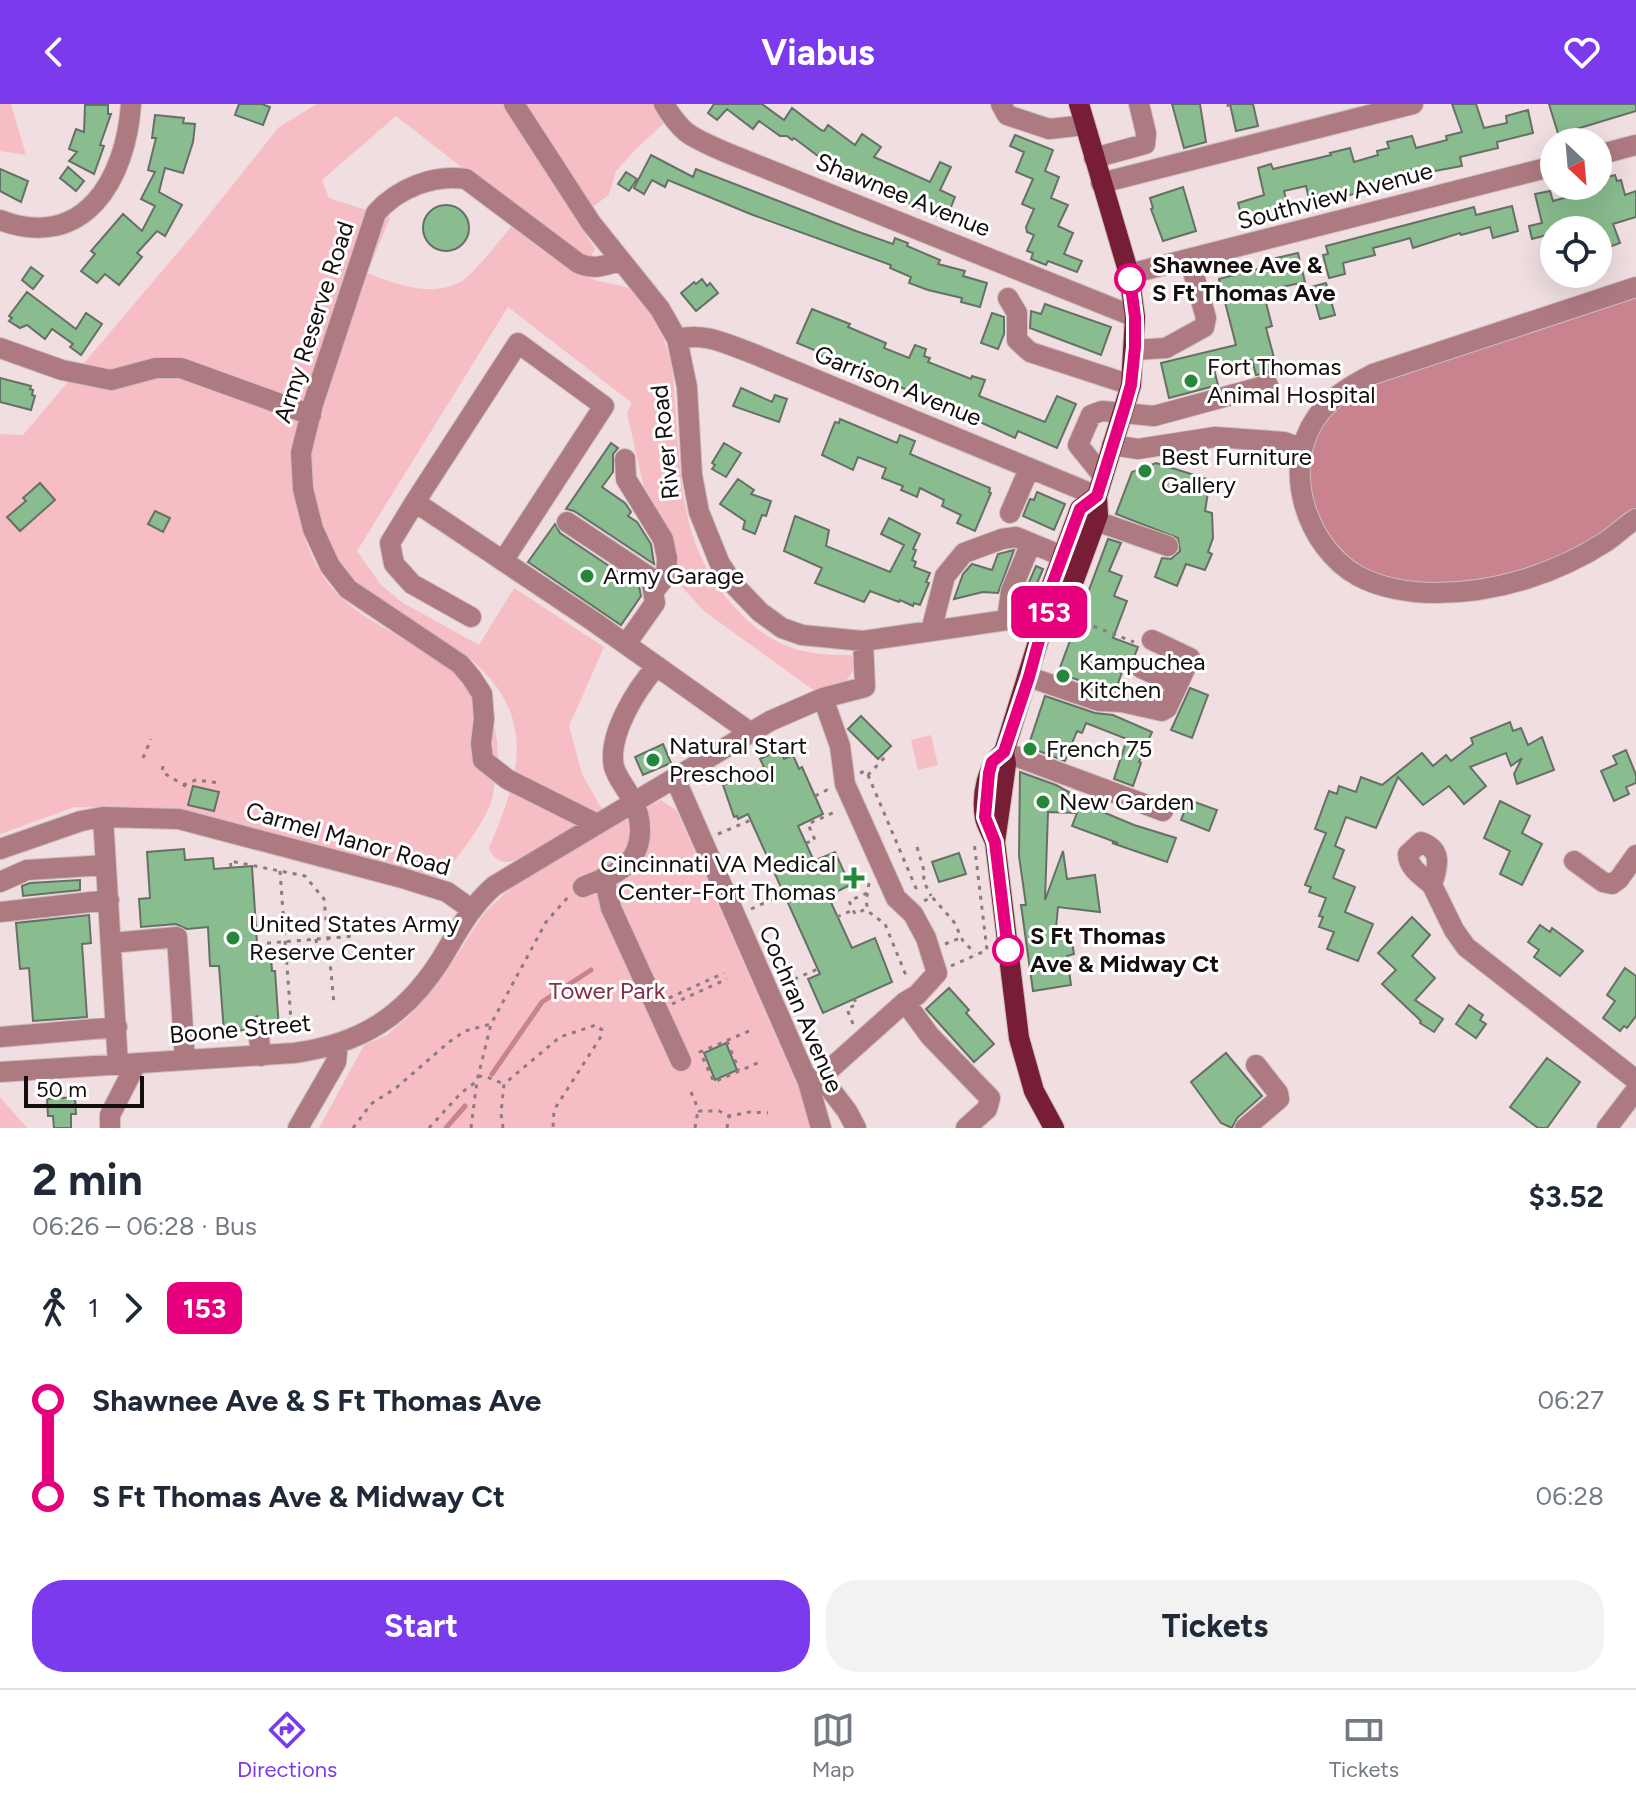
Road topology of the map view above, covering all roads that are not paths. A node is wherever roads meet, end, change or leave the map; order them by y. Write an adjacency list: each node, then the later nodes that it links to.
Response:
1 (131, 104): 14 (street)
2 (514, 104): 15 (street, River Road)
3 (664, 104): 20 (street, Shawnee Avenue)
4 (1001, 104): 8 (street)
5 (1079, 104): 8 (main road)
6 (1139, 104): 11 (street)
7 (1413, 104): 13 (street)
8 (1085, 125): 11 (main road)
9 (1636, 145): 10 (street)
10 (1612, 151)
11 (1094, 158): 13 (main road)
12 (1540, 170): 16 (street, Southview Avenue)
13 (1101, 183): 17 (main road)
14 (0, 220)
15 (619, 261): 21 (street, River Road); 27 (street, Army Reserve Road)
16 (1190, 261): 17 (street, Southview Avenue); 23 (street)
17 (1129, 274): 20 (main road)
18 (1636, 287): 29 (street)
19 (1008, 298): 24 (street)
20 (1135, 317): 23 (main road)
21 (677, 339): 31 (street, Garrison Avenue); 49 (street, River Road)
22 (0, 348): 27 (street)
23 (1134, 350): 24 (main road)
24 (1131, 385): 26 (main road)
25 (1268, 385): 26 (street)
26 (1123, 413): 28 (main road); 32 (street)
27 (311, 415): 62 (street, Army Reserve Road)
28 (1112, 445): 29 (street); 32 (main road)
29 (1301, 448): 35 (street)
30 (625, 459): 42 (street)
31 (1029, 469): 32 (street, Garrison Avenue); 34 (street)
32 (1100, 486): 36 (main road); 40 (main road)
33 (415, 502): 41 (street); 41 (street); 44 (street)
34 (1010, 513)
35 (1636, 519)
36 (1096, 521): 39 (street); 43 (main road)
37 (567, 522): 42 (street)
38 (1031, 543): 40 (street); 45 (street); 47 (street)
39 (1168, 546)
40 (1062, 556): 43 (main road)
41 (503, 561): 50 (street)
42 (654, 591): 50 (street)
43 (1053, 604): 46 (main road)
44 (471, 617)
45 (1007, 620): 46 (street, River Road); 47 (street, River Road)
46 (1043, 626): 53 (main road)
47 (931, 631): 49 (street, River Road)
48 (1152, 640): 54 (street)
49 (863, 641): 55 (street)
50 (626, 644): 51 (street)
51 (657, 666): 56 (street); 59 (street)
52 (1141, 668): 54 (street)
53 (1029, 677): 54 (street); 57 (main road)
54 (1177, 684)
55 (823, 698): 56 (street); 75 (street)
56 (751, 733): 58 (street)
57 (1004, 752): 60 (street); 94 (main road)
58 (675, 778): 59 (street); 86 (street, Cochran Avenue)
59 (633, 801): 62 (street); 67 (street)
60 (1163, 811)
61 (103, 817): 63 (street, Carmel Manor Road); 66 (street); 72 (street, Carmel Manor Road)
62 (597, 824): 72 (street)
63 (0, 849)
64 (1636, 855): 65 (street)
65 (1574, 861)
66 (106, 865): 68 (street); 71 (street)
67 (604, 877): 70 (street); 82 (street)
68 (0, 882)
69 (1432, 885): 87 (street)
70 (583, 887)
71 (109, 900): 73 (street); 74 (street)
72 (471, 909): 79 (street, Boone Street)
73 (0, 912)
74 (111, 943): 76 (street); 81 (street)
75 (911, 999): 86 (street); 93 (street)
76 (117, 1027): 78 (street); 83 (street)
77 (258, 1029): 80 (street)
78 (0, 1037)
79 (338, 1044): 80 (street, Boone Street); 90 (street)
80 (261, 1056): 81 (street, Boone Street)
81 (185, 1060): 83 (street, Boone Street)
82 (681, 1061)
83 (127, 1065): 85 (street, Boone Street); 89 (street)
84 (1256, 1065): 95 (street)
85 (0, 1072)
86 (814, 1079): 91 (street, Cochran Avenue); 92 (street)
87 (1636, 1080)
88 (1636, 1090): 96 (street)
89 (110, 1128)
90 (298, 1128)
91 (821, 1128)
92 (856, 1128)
93 (966, 1128)
94 (1054, 1128)
95 (1245, 1128)
96 (1607, 1128)

